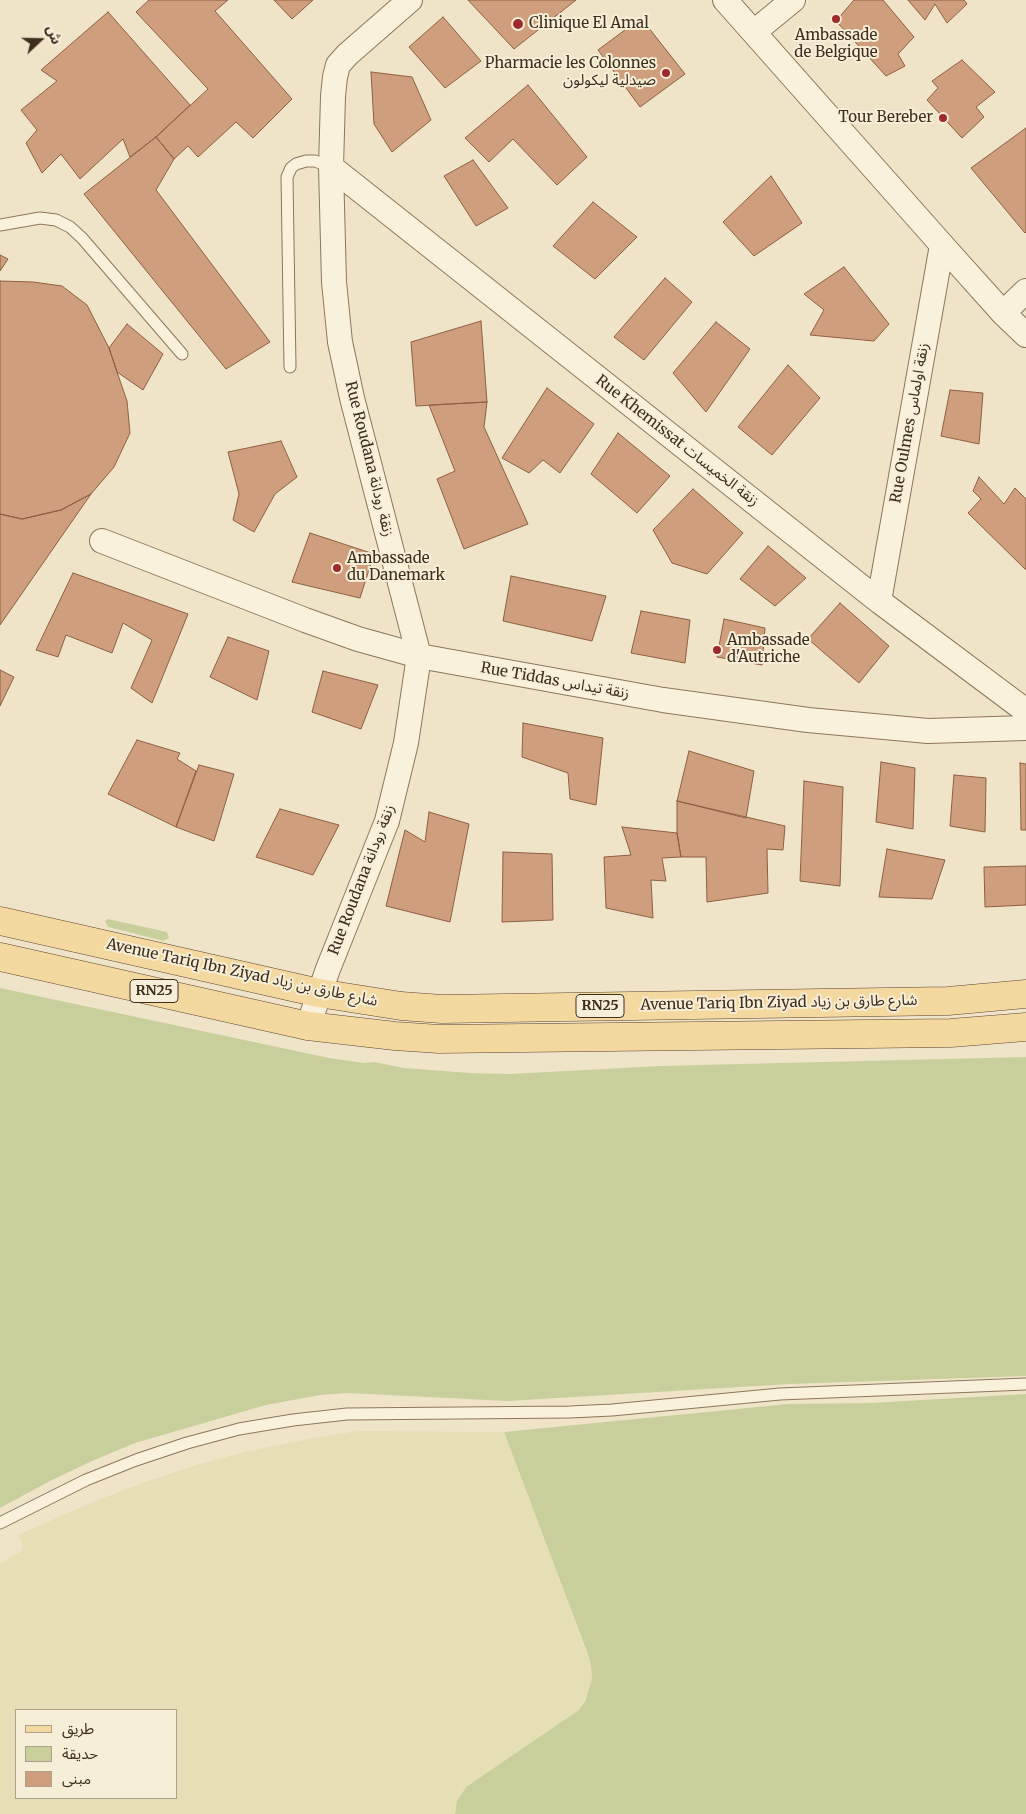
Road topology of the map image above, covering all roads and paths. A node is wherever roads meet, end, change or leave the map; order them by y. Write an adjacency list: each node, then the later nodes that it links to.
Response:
1 (410, 0): 5 (street, Rue Roudana زنقة رودانة)
2 (725, 0): 4 (street)
3 (793, 0): 4 (street)
4 (754, 32): 7 (street)
5 (331, 167): 12 (lane); 14 (street, Rue Khemissat زنقة الخميسات); 15 (street, Rue Roudana زنقة رودانة)
6 (0, 225): 11 (lane)
7 (942, 245): 9 (street); 14 (street, Rue Oulmes زنقة اولماس)
8 (1026, 291): 9 (street)
9 (1003, 313): 10 (street)
10 (1026, 335)
11 (182, 354)
12 (290, 367)
13 (102, 541): 15 (street, Rue Tiddas زنقة تيداس)
14 (879, 601): 16 (street, Rue Khemissat زنقة الخميسات)
15 (419, 656): 17 (street, Rue Tiddas زنقة تيداس); 20 (street, Rue Roudana زنقة رودانة)
16 (1026, 711)
17 (1026, 728)
18 (0, 921): 20 (main road, Avenue Tariq Ibn Ziyad شارع طارق بن زياد / RN25)
19 (0, 957): 22 (main road, Avenue Tariq Ibn Ziyad شارع طارق بن زياد / RN25)
20 (319, 993): 21 (main road, Avenue Tariq Ibn Ziyad شارع طارق بن زياد / RN25); 22 (street, Rue Roudana زنقة رودانة)
21 (1026, 994)
22 (308, 1026): 23 (main road, Avenue Tariq Ibn Ziyad شارع طارق بن زياد / RN25)
23 (1026, 1027)
24 (1026, 1384): 25 (lane)
25 (0, 1523)

